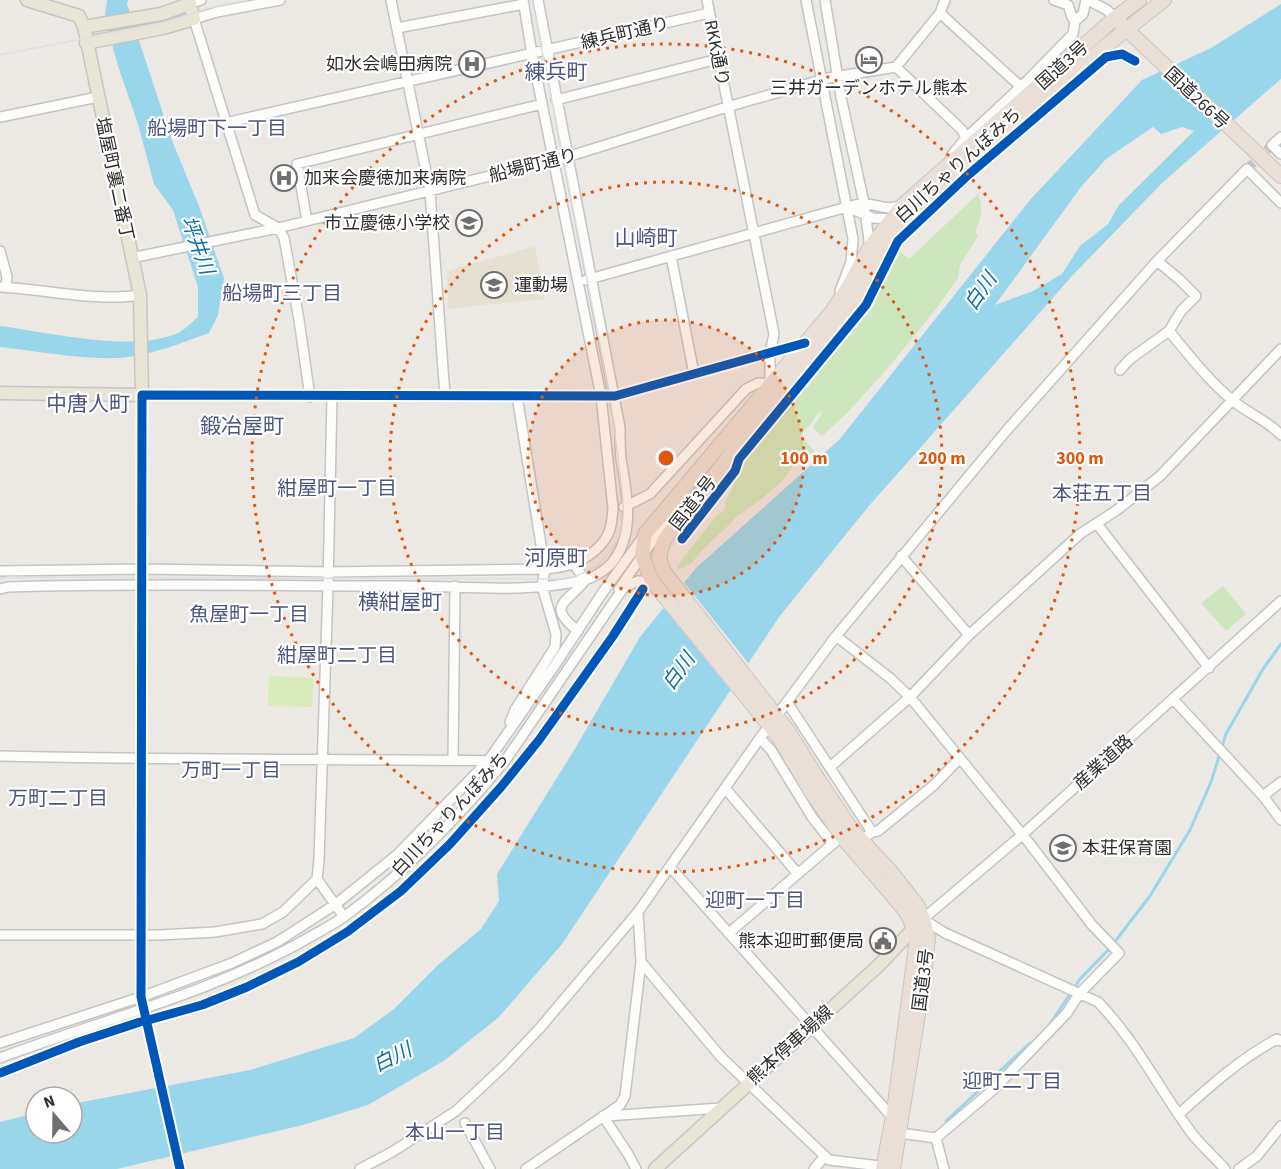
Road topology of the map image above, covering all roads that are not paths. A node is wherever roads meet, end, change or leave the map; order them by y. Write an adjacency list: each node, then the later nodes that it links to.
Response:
1 (27, 0): 20 (main road)
2 (280, 0): 18 (street)
3 (391, 0): 21 (street)
4 (538, 0): 24 (street)
5 (707, 0): 15 (street, RKK通り)
6 (806, 0): 30 (street)
7 (825, 0): 28 (street)
8 (945, 0): 16 (street)
9 (1054, 0): 19 (street)
10 (1087, 0): 17 (street); 19 (street)
11 (1138, 0): 17 (highway, 国道3号)
12 (1164, 0): 22 (highway, 国道3号)
13 (193, 1): 18 (main road); 20 (main road)
14 (524, 2): 21 (street); 25 (street)
15 (710, 13): 24 (street, 練兵町通り); 26 (street, RKK通り)
16 (940, 13): 27 (street); 31 (street)
17 (1111, 14): 22 (highway, 国道266号); 40 (highway, 国道3号)
18 (194, 19): 23 (main road); 37 (street)
19 (1075, 21): 31 (street)
20 (84, 27): 23 (main road, 塩屋町裏二番丁)
21 (398, 28): 29 (street)
22 (1125, 29): 44 (highway, 国道266号); 49 (highway, 国道3号)
23 (86, 43): 32 (main road, 塩屋町裏二番丁)
24 (546, 51): 25 (street, 練兵町通り); 33 (street)
25 (532, 54): 29 (street, 練兵町通り); 34 (street)
26 (718, 59): 33 (street); 35 (street, RKK通り)
27 (896, 67): 28 (street, 船場町通り); 40 (street)
28 (837, 76): 30 (street, 船場町通り); 47 (street)
29 (408, 80): 37 (street, 練兵町通り); 38 (street)
30 (821, 80): 35 (street, 船場町通り); 48 (street)
31 (1021, 87): 40 (street)
32 (98, 97): 36 (street); 58 (main road, 塩屋町裏二番丁)
33 (556, 100): 42 (street)
34 (542, 104): 38 (street); 43 (street)
35 (727, 107): 42 (street, 船場町通り); 54 (street, RKK通り)
36 (0, 117)
37 (225, 123): 53 (street)
38 (419, 134): 45 (street); 51 (street)
39 (1281, 136): 41 (street)
40 (968, 142): 49 (highway, 国道3号)
41 (1281, 154)
42 (567, 157): 43 (street, 船場町通り); 61 (street)
43 (553, 160): 45 (street, 船場町通り); 62 (street)
44 (1281, 176)
45 (430, 191): 51 (street, 船場町通り); 75 (street)
46 (1281, 202): 59 (street)
47 (864, 203): 48 (street); 49 (street); 50 (street)
48 (847, 207): 50 (street); 54 (street); 65 (street)
49 (908, 208): 52 (highway, 国道3号); 60 (highway, 国道3号)
50 (866, 216): 52 (street); 55 (street)
51 (307, 220): 53 (street, 船場町通り)
52 (891, 220): 55 (highway, 国道3号)
53 (278, 228): 58 (street, 船場町通り); 79 (street)
54 (753, 233): 57 (street); 69 (street, RKK通り)
55 (870, 247): 60 (street); 65 (highway, 国道3号)
56 (0, 250): 63 (street)
57 (671, 256): 61 (street); 71 (street)
58 (131, 258): 64 (main road, 塩屋町裏二番丁)
59 (1157, 261): 66 (street); 88 (street)
60 (872, 268): 83 (highway, 国道3号)
61 (592, 278): 62 (street); 78 (street)
62 (578, 282): 77 (street)
63 (3, 287): 64 (street)
64 (140, 295): 74 (main road, 塩屋町裏二番丁)
65 (831, 313): 67 (highway, 国道3号)
66 (1169, 332): 70 (street); 81 (street)
67 (806, 343): 69 (street); 72 (highway, 国道3号)
68 (1281, 349): 81 (street)
69 (770, 353): 71 (street); 72 (street, RKK通り)
70 (1120, 370)
71 (694, 375): 78 (street)
72 (770, 384): 84 (street); 87 (highway, 国道3号)
73 (0, 393): 74 (main road)
74 (142, 395): 79 (street); 91 (street)
75 (445, 396): 76 (street); 80 (street)
76 (517, 396): 77 (street); 90 (street)
77 (601, 396): 78 (street); 85 (street)
78 (615, 396): 84 (street)
79 (310, 397): 80 (street)
80 (332, 397): 95 (street)
81 (1233, 402): 82 (street); 86 (street)
82 (1281, 435)
83 (702, 490): 92 (highway, 国道3号); 92 (street)
84 (628, 507): 85 (street); 96 (street)
85 (613, 508): 89 (street)
86 (1097, 524): 106 (street); 108 (street)
87 (645, 534): 92 (highway, 国道3号); 102 (street)
88 (901, 556): 106 (street); 107 (street)
89 (573, 563): 90 (street); 96 (street)
90 (545, 568): 95 (street); 100 (street)
91 (141, 569): 93 (street); 95 (street); 97 (street)
92 (654, 569): 94 (street); 103 (street); 112 (highway, 国道3号)
93 (0, 571)
94 (631, 571): 102 (street); 103 (street)
95 (328, 572): 98 (street)
96 (585, 580): 100 (street); 105 (street)
97 (141, 584): 98 (street); 101 (street); 118 (street)
98 (328, 586): 99 (street); 116 (street)
99 (455, 586): 100 (street); 119 (street)
100 (542, 586): 114 (street)
101 (0, 589)
102 (603, 592): 105 (street)
103 (614, 600): 121 (street)
104 (1281, 602): 108 (street, 産業道路)
105 (578, 631): 114 (street)
106 (969, 635): 109 (street)
107 (836, 636): 109 (street); 111 (street)
108 (1209, 668): 110 (street, 産業道路)
109 (910, 697): 117 (street); 122 (street)
110 (1173, 699): 125 (street); 127 (street, 産業道路)
111 (788, 702): 112 (street); 122 (street)
112 (773, 721): 113 (street); 128 (highway, 国道3号); 129 (highway, 国道3号)
113 (760, 738): 124 (street); 129 (street)
114 (503, 739): 120 (street)
115 (0, 756): 118 (street)
116 (322, 758): 118 (street); 119 (street); 132 (street)
117 (960, 758): 127 (street); 128 (street)
118 (140, 759): 139 (street)
119 (453, 760): 120 (street)
120 (488, 761): 121 (street); 133 (street)
121 (505, 761): 135 (street)
122 (830, 767): 128 (street)
123 (1281, 782): 125 (street)
124 (725, 788): 130 (street); 131 (street)
125 (1263, 796): 126 (street)
126 (1281, 820)
127 (1022, 835): 136 (street, 産業道路); 141 (street)
128 (867, 836): 136 (highway, 国道3号)
129 (837, 840): 131 (street); 136 (highway, 国道3号)
130 (670, 868): 134 (street); 137 (street)
131 (798, 874): 137 (street)
132 (317, 879): 133 (street); 139 (street)
133 (336, 904): 135 (street); 142 (street)
134 (638, 912): 140 (street); 160 (street)
135 (344, 917): 143 (street)
136 (918, 924): 141 (street); 144 (main road, 熊本停車場線); 152 (highway, 国道3号); 155 (highway, 国道3号)
137 (729, 933): 144 (street)
138 (0, 935): 139 (street)
139 (141, 935): 142 (street)
140 (641, 962): 148 (street); 151 (street)
141 (1079, 994): 150 (street); 156 (street)
142 (141, 997): 143 (street); 146 (street)
143 (144, 1010): 147 (street); 159 (street)
144 (812, 1025): 148 (main road, 熊本停車場線); 152 (street)
145 (1281, 1041): 150 (street)
146 (0, 1042)
147 (0, 1058)
148 (750, 1082): 149 (main road, 熊本停車場線); 157 (street)
149 (721, 1108): 151 (street); 164 (main road, 熊本停車場線)
150 (1179, 1114): 167 (street)
151 (603, 1116): 162 (street); 163 (street)
152 (893, 1118): 158 (highway, 国道3号)
153 (465, 1123): 161 (street)
154 (1281, 1126): 168 (street)
155 (900, 1133): 156 (street); 158 (highway, 国道3号)
156 (936, 1138): 166 (street)
157 (825, 1156): 158 (street); 165 (street)
158 (888, 1168)
159 (180, 1169)
160 (360, 1169)
161 (490, 1169)
162 (526, 1169)
163 (636, 1169)
164 (655, 1169)
165 (814, 1169)
166 (944, 1169)
167 (1225, 1169)
168 (1239, 1169)

